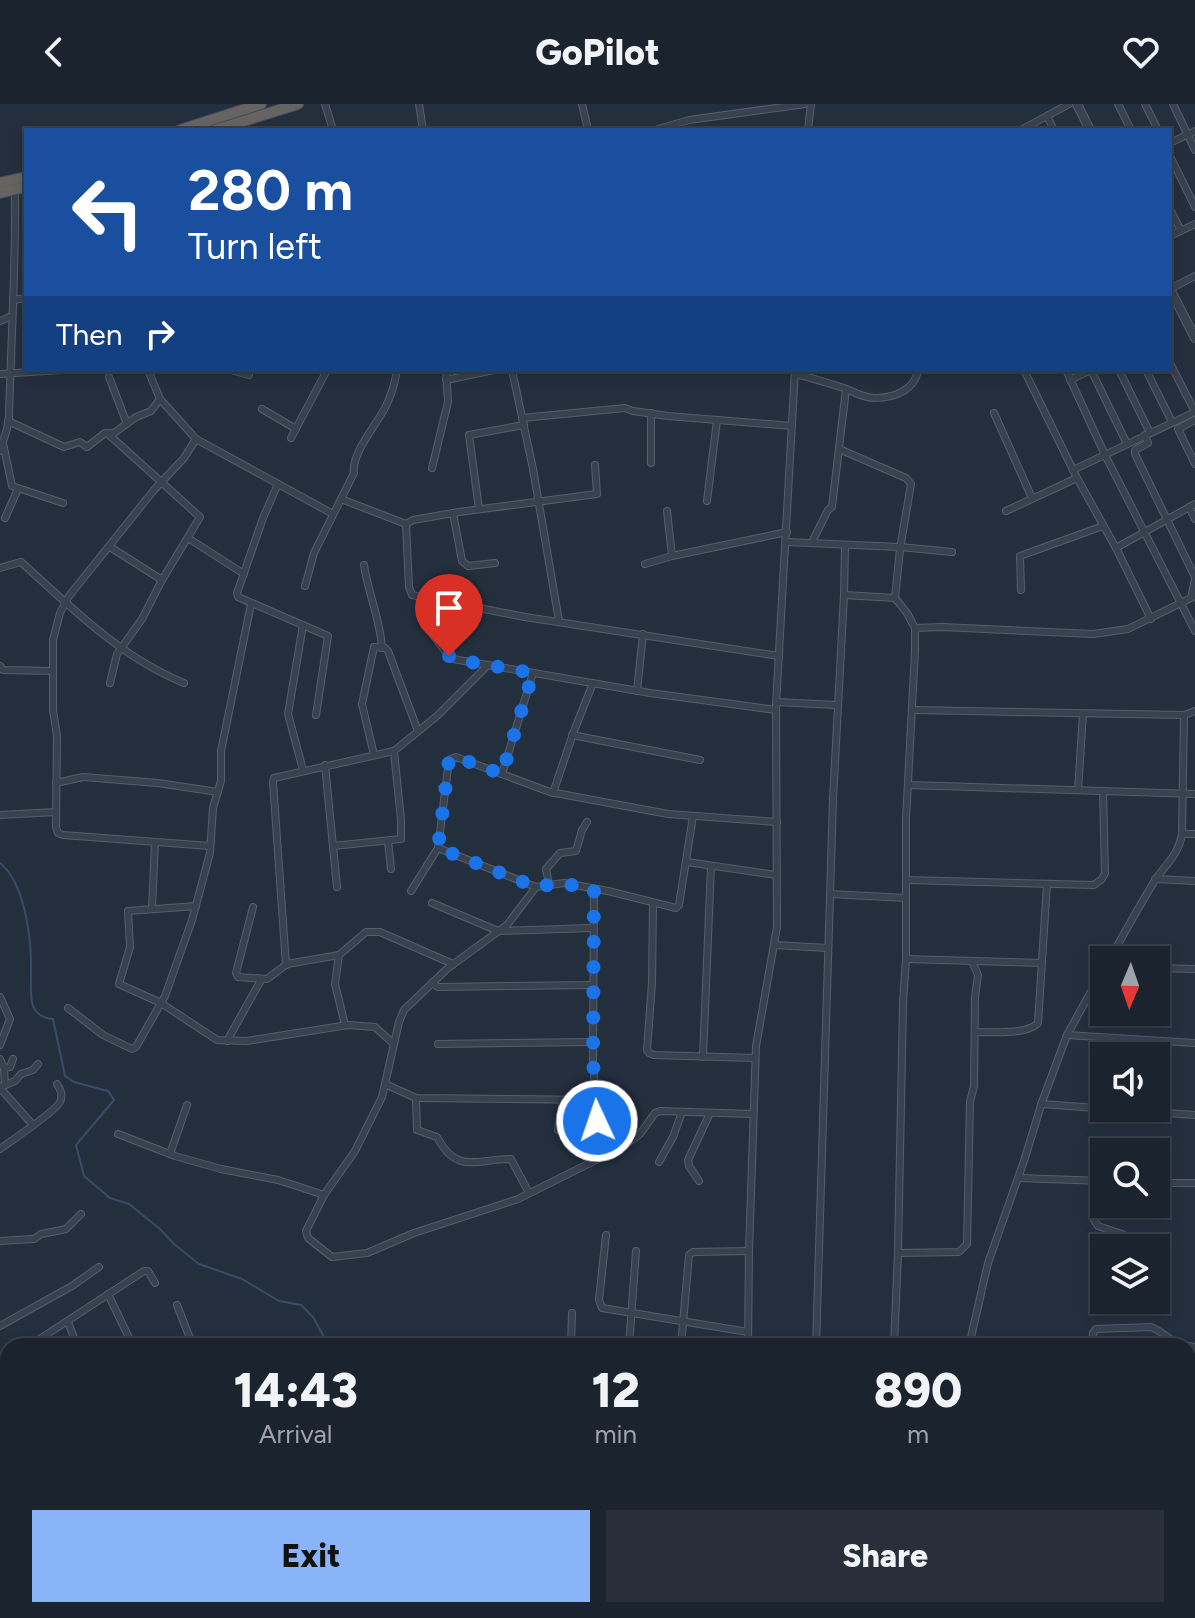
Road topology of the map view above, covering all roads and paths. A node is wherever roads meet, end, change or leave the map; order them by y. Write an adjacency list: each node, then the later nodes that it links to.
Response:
1 (261, 104): 13 (highway)
2 (298, 104): 14 (highway)
3 (325, 104): 15 (street)
4 (419, 104): 16 (street)
5 (582, 104): 17 (street)
6 (808, 104): 18 (street); 19 (street)
7 (1069, 104): 12 (street)
8 (1077, 104): 22 (street)
9 (1118, 104): 23 (street)
10 (1145, 104): 24 (street)
11 (1173, 104): 25 (street)
12 (1047, 116): 20 (street); 21 (street)
13 (186, 128)
14 (223, 128)
15 (332, 128)
16 (423, 128)
17 (588, 128)
18 (662, 128)
19 (808, 128)
20 (1026, 128)
21 (1053, 128)
22 (1089, 128)
23 (1129, 128)
24 (1157, 128)
25 (1191, 133): 26 (street); 27 (street)
26 (1172, 142)
27 (1195, 150)
28 (1172, 160): 33 (street)
29 (24, 177): 30 (highway)
30 (0, 183)
31 (21, 188): 32 (highway); 41 (street)
32 (0, 193)
33 (1195, 207)
34 (1172, 213): 36 (street)
35 (1193, 225): 36 (street); 38 (street)
36 (1181, 231): 37 (street)
37 (1172, 235)
38 (1195, 235)
39 (24, 275): 41 (street)
40 (1195, 276): 42 (street)
41 (15, 277): 45 (street)
42 (1172, 288)
43 (1172, 292): 48 (street)
44 (24, 298): 45 (street)
45 (13, 300): 46 (street)
46 (12, 316): 47 (street); 68 (street)
47 (0, 321)
48 (1191, 321): 49 (street)
49 (1195, 338)
50 (1172, 367): 76 (street)
51 (36, 372): 68 (street)
52 (149, 372): 74 (street)
53 (238, 372): 69 (street)
54 (326, 372): 86 (street)
55 (397, 372): 106 (street)
56 (446, 372): 71 (street)
57 (484, 372): 71 (street)
58 (512, 372): 82 (street)
59 (795, 372): 73 (street); 85 (street)
60 (918, 372): 73 (street)
61 (1025, 372): 100 (street)
62 (1067, 372): 72 (street)
63 (1087, 372): 72 (street)
64 (1092, 372): 92 (street)
65 (1120, 372): 88 (street)
66 (1147, 372): 83 (street)
67 (0, 374): 68 (street)
68 (10, 374): 81 (street)
69 (249, 375)
70 (109, 377): 84 (street)
71 (446, 380): 99 (street)
72 (1070, 380): 95 (street)
73 (846, 389): 93 (street)
74 (160, 399): 84 (street); 90 (street)
75 (262, 409): 86 (street)
76 (1195, 412): 83 (street)
77 (651, 413): 79 (street); 82 (street); 96 (street)
78 (994, 413): 105 (street)
79 (717, 420): 85 (street); 108 (street)
80 (1195, 420): 97 (street)
81 (8, 421): 87 (street); 91 (street)
82 (523, 421): 107 (street); 111 (street)
83 (1172, 422): 88 (street)
84 (127, 424): 87 (street)
85 (792, 426): 121 (street)
86 (296, 429): 89 (street)
87 (107, 433): 102 (street)
88 (1147, 434): 92 (street); 118 (street)
89 (291, 438)
90 (196, 439): 102 (street); 103 (street)
91 (2, 442): 94 (street); 104 (street)
92 (1127, 444): 95 (street)
93 (839, 449): 125 (street); 128 (street)
94 (0, 451)
95 (1105, 455): 100 (street); 122 (street)
96 (651, 463)
97 (1195, 464)
98 (595, 465): 107 (street)
99 (432, 468)
100 (1073, 470): 101 (street)
101 (1077, 478): 105 (street); 120 (street)
102 (161, 482): 123 (street); 127 (street)
103 (278, 484): 115 (street); 136 (street)
104 (18, 489): 109 (street); 116 (street)
105 (1032, 498): 113 (street)
106 (341, 499): 115 (street); 119 (street)
107 (538, 501): 111 (street); 148 (street)
108 (707, 501)
109 (63, 503)
110 (1192, 506): 117 (street); 118 (street)
111 (479, 509): 114 (street)
112 (667, 511): 131 (street)
113 (1006, 511)
114 (453, 513): 119 (street); 132 (street)
115 (333, 514): 139 (street)
116 (5, 518)
117 (1195, 519)
118 (1167, 520): 122 (street); 137 (street)
119 (406, 524): 148 (street)
120 (1103, 526): 129 (street); 140 (street)
121 (787, 532): 124 (street); 131 (street)
122 (1145, 532): 129 (street); 145 (street)
123 (188, 538): 136 (street); 138 (street)
124 (786, 542): 125 (street); 156 (street)
125 (812, 542): 126 (street)
126 (845, 545): 128 (street); 141 (street)
127 (110, 547): 138 (street); 144 (street)
128 (900, 547): 130 (street); 143 (street)
129 (1116, 548): 147 (street)
130 (952, 552)
131 (672, 556): 133 (street)
132 (495, 563)
133 (645, 564)
134 (364, 565): 154 (street)
135 (0, 568): 144 (street)
136 (244, 574): 146 (street)
137 (1195, 578): 142 (street)
138 (162, 580): 155 (street)
139 (305, 586)
140 (1021, 590)
141 (844, 595): 143 (street); 165 (street)
142 (1193, 597): 145 (street)
143 (895, 598): 150 (street)
144 (66, 602): 155 (street); 159 (street)
145 (1181, 603): 147 (street); 151 (street)
146 (251, 604): 149 (street); 184 (street)
147 (1151, 619): 150 (street)
148 (559, 621): 152 (street)
149 (303, 625): 170 (street); 178 (street)
150 (915, 628): 167 (street)
151 (1195, 631)
152 (643, 634): 156 (street); 164 (street)
153 (433, 635): 157 (street)
154 (382, 648): 172 (street); 175 (street)
155 (121, 649): 161 (street); 162 (street)
156 (779, 656): 166 (street)
157 (488, 665): 160 (street); 172 (street)
158 (0, 666): 159 (street)
159 (53, 671): 180 (street)
160 (533, 673): 163 (street); 179 (street)
161 (110, 683)
162 (184, 683)
163 (593, 683): 164 (street); 173 (street)
164 (637, 691): 166 (street)
165 (837, 705): 166 (street); 213 (street)
166 (776, 706): 192 (street)
167 (913, 710): 169 (street); 181 (street)
168 (1195, 711): 171 (street)
169 (1083, 714): 171 (street); 182 (street)
170 (316, 715)
171 (1184, 715): 186 (street)
172 (418, 731): 174 (street)
173 (572, 735): 176 (street); 185 (street)
174 (394, 751): 175 (street); 195 (street)
175 (374, 755): 177 (street)
176 (700, 760)
177 (325, 765): 178 (street); 198 (street)
178 (303, 770): 231 (street)
179 (502, 774): 185 (street); 199 (street)
180 (56, 783): 184 (street); 188 (street)
181 (909, 785): 182 (street); 205 (street)
182 (1078, 790): 183 (street)
183 (1103, 791): 186 (street); 208 (street)
184 (218, 792): 197 (street)
185 (553, 793): 190 (street)
186 (1183, 793): 187 (street); 193 (street)
187 (1195, 794)
188 (56, 812): 189 (street); 196 (street)
189 (0, 815)
190 (693, 816): 192 (street); 200 (street)
191 (587, 822): 207 (street)
192 (777, 822): 203 (street)
193 (1182, 834): 194 (street); 204 (street)
194 (1195, 834)
195 (388, 841): 198 (street); 202 (street)
196 (155, 842): 197 (street); 219 (street)
197 (210, 846): 217 (street)
198 (333, 846): 209 (street)
199 (438, 848): 210 (street); 212 (street)
200 (687, 862): 201 (street); 216 (street)
201 (711, 866): 203 (street); 251 (street)
202 (391, 869)
203 (776, 875): 222 (street)
204 (1155, 879): 206 (street); 223 (street)
205 (906, 880): 208 (street); 214 (street)
206 (1195, 881)
207 (549, 884): 210 (street); 211 (street)
208 (1047, 884): 229 (street)
209 (337, 887)
210 (536, 887): 221 (street)
211 (594, 889): 216 (street); 220 (street)
212 (411, 891)
213 (830, 894): 214 (street); 224 (street)
214 (906, 898): 226 (street)
215 (432, 903): 221 (street)
216 (653, 903): 251 (street)
217 (196, 906): 219 (street); 240 (street)
218 (253, 907): 235 (street)
219 (152, 908): 240 (street)
220 (592, 928): 221 (street); 237 (street)
221 (498, 931): 230 (street)
222 (774, 945): 224 (street); 252 (street)
223 (1117, 946)
224 (828, 948): 309 (street)
225 (339, 955): 230 (street); 231 (street); 242 (street)
226 (906, 959): 227 (street); 290 (street)
227 (972, 961): 228 (street); 234 (street)
228 (990, 962): 229 (street); 234 (street)
229 (1042, 963): 243 (street)
230 (453, 964): 236 (street)
231 (286, 965): 235 (street)
232 (1170, 968): 233 (street)
233 (1195, 969)
234 (978, 975): 243 (street)
235 (261, 980): 245 (street)
236 (432, 983): 237 (street); 248 (street)
237 (593, 985): 246 (street)
238 (1090, 993): 244 (street)
239 (0, 997): 250 (street)
240 (161, 1003): 241 (street); 245 (street)
241 (68, 1008)
242 (345, 1025): 245 (street); 248 (street)
243 (975, 1032): 290 (street)
244 (1067, 1035): 247 (street); 263 (street)
245 (227, 1041)
246 (593, 1042): 249 (street); 262 (street)
247 (1195, 1043)
248 (394, 1044): 258 (street)
249 (438, 1044)
250 (0, 1045)
251 (703, 1057): 252 (street)
252 (755, 1058): 267 (street)
253 (0, 1059): 256 (street)
254 (13, 1059): 256 (street)
255 (38, 1064): 259 (street)
256 (4, 1068): 259 (street)
257 (57, 1084): 269 (street)
258 (385, 1084): 260 (street); 282 (street)
259 (2, 1087): 269 (street)
260 (416, 1098): 261 (street); 281 (street)
261 (563, 1100): 262 (street); 270 (street)
262 (596, 1100): 271 (street)
263 (1041, 1104): 268 (street); 276 (street)
264 (187, 1105): 274 (street)
265 (682, 1112): 266 (street); 275 (street); 281 (street)
266 (710, 1113): 267 (street); 277 (street)
267 (752, 1114): 289 (street)
268 (1195, 1115)
269 (33, 1125): 273 (street)
270 (558, 1130)
271 (578, 1132)
272 (118, 1134): 274 (street)
273 (0, 1149)
274 (170, 1154): 282 (street)
275 (659, 1162)
276 (1018, 1178): 278 (street); 311 (street)
277 (699, 1181)
278 (1090, 1181)
279 (1170, 1183): 280 (street)
280 (1195, 1183)
281 (529, 1193): 282 (street)
282 (324, 1195)
283 (81, 1214): 287 (street)
284 (1094, 1218): 285 (street)
285 (1122, 1234)
286 (606, 1235): 295 (street)
287 (0, 1241)
288 (636, 1251): 295 (street)
289 (749, 1251): 298 (street); 300 (street)
290 (898, 1253): 310 (street)
291 (99, 1267): 299 (street)
292 (155, 1283): 293 (street)
293 (108, 1294): 297 (street); 303 (street)
294 (177, 1305): 304 (street)
295 (632, 1312): 298 (street); 306 (street)
296 (572, 1313): 305 (street)
297 (68, 1322): 301 (street); 302 (street)
298 (682, 1322): 300 (street); 307 (street)
299 (0, 1326)
300 (748, 1332): 308 (street)
301 (42, 1338)
302 (74, 1338)
303 (129, 1338)
304 (190, 1338)
305 (571, 1338)
306 (630, 1338)
307 (681, 1338)
308 (748, 1338)
309 (816, 1338)
310 (894, 1338)
311 (971, 1338)
312 (1093, 1338): 313 (street)
313 (1168, 1338)

